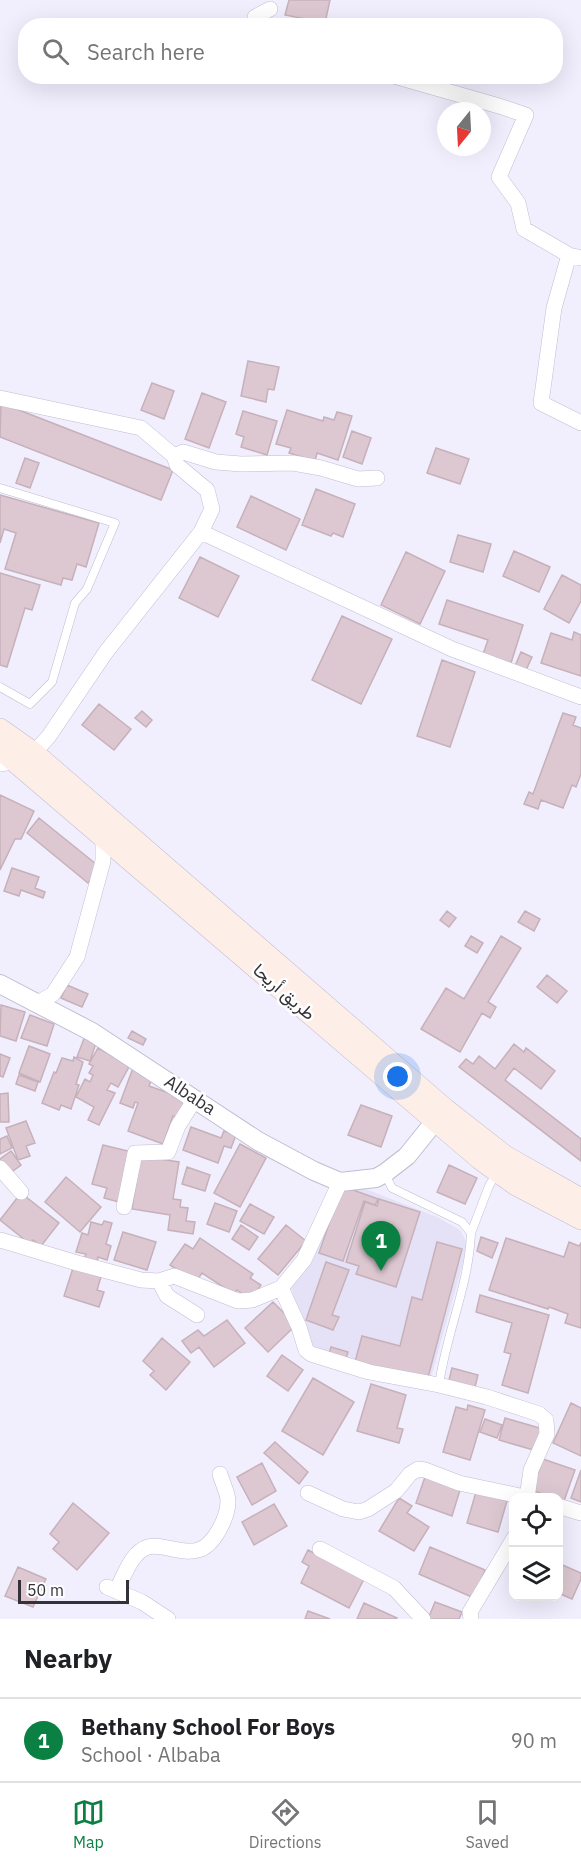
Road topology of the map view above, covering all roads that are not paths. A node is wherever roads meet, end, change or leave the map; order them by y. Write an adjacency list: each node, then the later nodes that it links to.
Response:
1 (270, 9): 2 (street)
2 (256, 18)
3 (422, 84): 4 (street)
4 (575, 257): 6 (street)
5 (0, 398): 7 (street)
6 (581, 423)
7 (174, 456): 8 (street); 10 (street)
8 (377, 478)
9 (0, 488): 11 (lane)
10 (201, 532): 12 (street); 14 (street)
11 (0, 687)
12 (581, 697)
13 (0, 729): 14 (main road, طريق أريحا)
14 (13, 757): 15 (main road, طريق أريحا); 19 (main road, طريق أريحا)
15 (103, 836): 17 (street); 19 (main road, طريق أريحا)
16 (0, 984): 17 (street, Albaba)
17 (38, 1003): 18 (street, Albaba)
18 (195, 1099): 23 (street, Albaba); 26 (street)
19 (439, 1115): 21 (main road, طريق أريحا); 22 (street); 25 (main road, طريق أريحا)
20 (0, 1168): 24 (street)
21 (498, 1171): 27 (main road, طريق أريحا); 28 (lane)
22 (385, 1173): 23 (street, Albaba); 28 (lane)
23 (340, 1182): 31 (street)
24 (21, 1192)
25 (581, 1199)
26 (124, 1207)
27 (581, 1219)
28 (471, 1233): 33 (lane)
29 (0, 1240): 30 (street)
30 (159, 1281): 31 (street); 32 (street)
31 (281, 1288): 33 (street)
32 (197, 1315)
33 (439, 1386): 37 (street)
34 (220, 1474): 42 (street)
35 (308, 1493): 36 (street)
36 (509, 1493)
37 (528, 1493)
38 (563, 1508): 39 (street)
39 (581, 1513)
40 (509, 1545): 44 (street)
41 (320, 1549): 43 (street)
42 (168, 1619)
43 (423, 1619)
44 (471, 1619)

